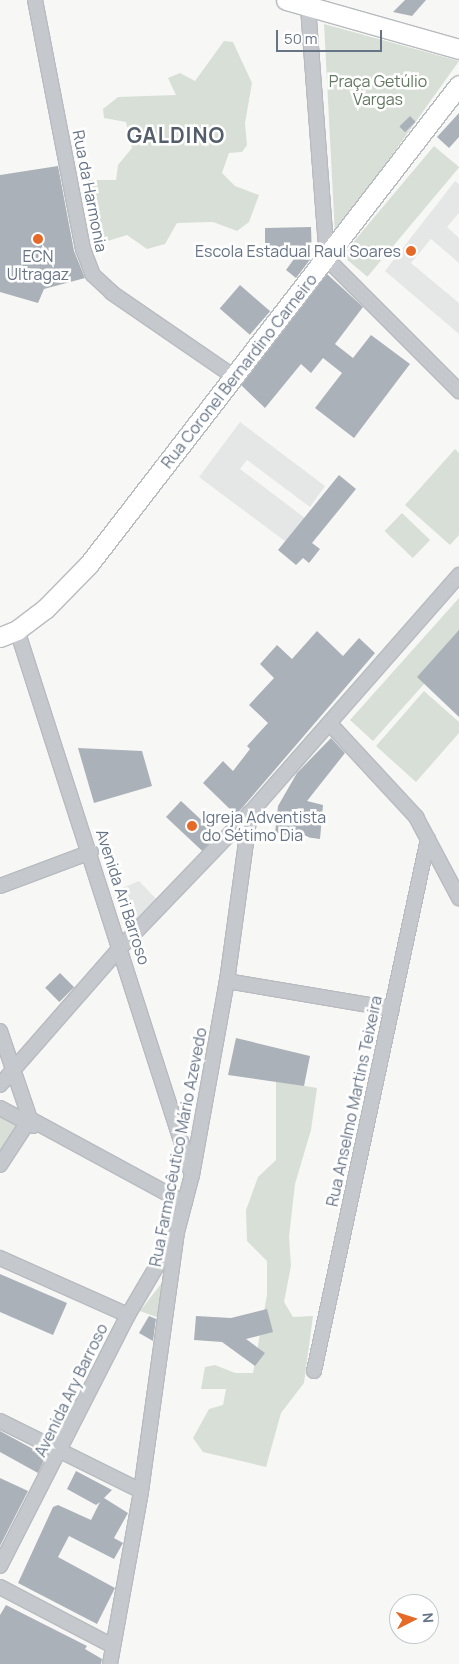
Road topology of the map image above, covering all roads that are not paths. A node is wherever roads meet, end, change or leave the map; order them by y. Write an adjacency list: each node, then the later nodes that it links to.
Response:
1 (35, 0): 7 (street, Rua da Harmonia)
2 (286, 0): 3 (main road)
3 (308, 7): 4 (main road); 6 (street)
4 (459, 49)
5 (459, 85): 6 (main road, Rua Coronel Bernardino Carneiro)
6 (327, 259): 7 (main road, Rua Coronel Bernardino Carneiro); 8 (street)
7 (234, 377): 10 (main road, Rua Coronel Bernardino Carneiro)
8 (459, 391)
9 (459, 575): 12 (street)
10 (17, 630): 11 (main road, Rua Coronel Bernardino Carneiro); 15 (street, Avenida Ari Barroso)
11 (0, 638)
12 (330, 724): 13 (street); 14 (street)
13 (250, 813): 18 (street); 19 (street, Rua Farmacêutico Mário Azevedo)
14 (428, 839): 17 (street); 20 (street, Rua Anselmo Martins Teixeira)
15 (91, 852): 16 (street); 18 (street, Avenida Ari Barroso)
16 (0, 886)
17 (459, 898)
18 (120, 948): 22 (street); 27 (street, Avenida Ari Barroso)
19 (227, 981): 20 (street); 27 (street, Rua Farmacêutico Mário Azevedo)
20 (392, 1009): 32 (street, Rua Anselmo Martins Teixeira)
21 (0, 1031): 22 (street)
22 (12, 1068): 23 (street); 25 (street)
23 (0, 1084)
24 (0, 1108): 25 (street)
25 (28, 1121): 26 (street); 28 (street)
26 (0, 1165)
27 (192, 1175): 28 (street, Rua Farmacêutico Mário Azevedo)
28 (185, 1203): 29 (street, Rua Farmacêutico Mário Azevedo)
29 (177, 1232): 31 (street, Avenida Ary Barroso); 35 (street, Rua Farmacêutico Mário Azevedo)
30 (0, 1258): 31 (street)
31 (128, 1315): 34 (street, Avenida Ary Barroso)
32 (314, 1371)
33 (0, 1421): 34 (street)
34 (62, 1451): 35 (street); 36 (street, Avenida Ary Barroso)
35 (141, 1491): 38 (street, Rua Farmacêutico Mário Azevedo)
36 (0, 1566)
37 (0, 1587): 38 (street)
38 (112, 1646): 39 (street, Rua Farmacêutico Mário Azevedo)
39 (110, 1664)

